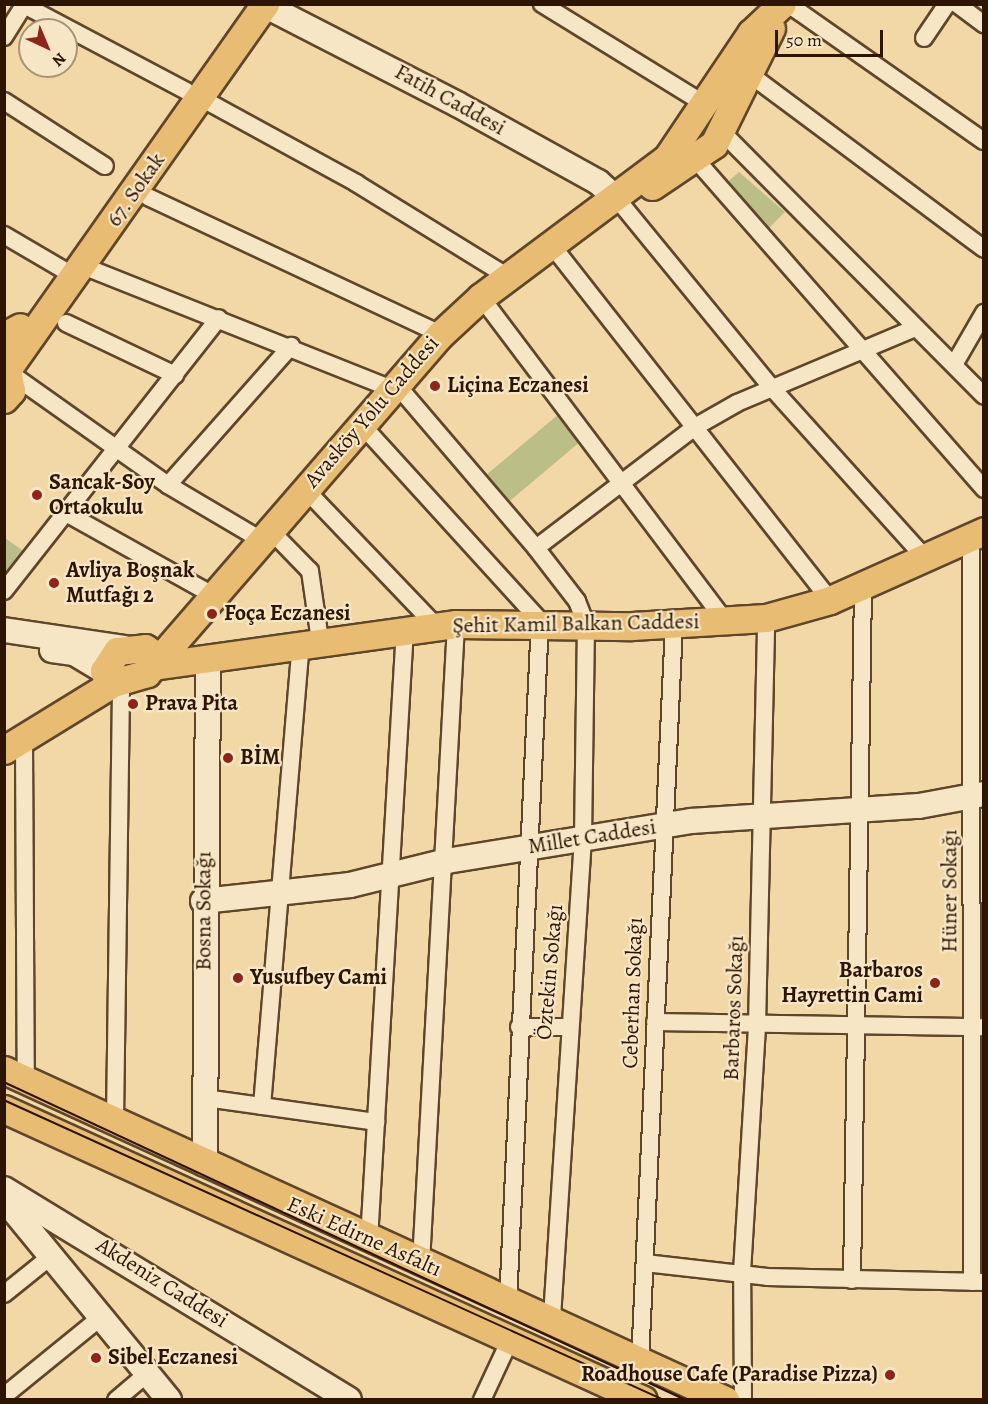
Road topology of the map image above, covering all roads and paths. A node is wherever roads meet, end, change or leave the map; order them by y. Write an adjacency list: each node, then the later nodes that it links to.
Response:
1 (245, 4): 12 (main road, 67. Sokak)
2 (542, 4): 14 (street)
3 (785, 4): 11 (main road); 14 (main road, Avasköy Yolu Caddesi); 16 (street)
4 (947, 4): 10 (street)
5 (957, 4): 8 (street)
6 (24, 5): 9 (street); 12 (street)
7 (274, 7): 12 (main road, 67. Sokak); 19 (street, Fatih Caddesi)
8 (984, 24)
9 (4, 37)
10 (924, 38)
11 (748, 73): 15 (main road); 22 (street)
12 (194, 94): 23 (main road, 67. Sokak); 24 (street)
13 (4, 101): 17 (street)
14 (697, 114): 15 (main road); 15 (main road); 19 (main road, Avasköy Yolu Caddesi)
15 (715, 139): 19 (main road, Avasköy Yolu Caddesi); 29 (street); 32 (street)
16 (984, 141)
17 (105, 166)
18 (148, 197): 30 (street)
19 (618, 200): 21 (main road, Avasköy Yolu Caddesi); 37 (street)
20 (4, 235): 23 (street)
21 (554, 248): 24 (main road, Avasköy Yolu Caddesi); 41 (street)
22 (984, 249)
23 (72, 268): 27 (street); 33 (main road, 67. Sokak); 33 (main road, 67. Sokak)
24 (508, 277): 25 (main road, Avasköy Yolu Caddesi)
25 (481, 297): 30 (main road, Avasköy Yolu Caddesi); 43 (street)
26 (984, 313): 34 (street)
27 (219, 318): 31 (street); 35 (street)
28 (66, 323): 35 (street)
29 (913, 329): 32 (street); 34 (street)
30 (441, 334): 36 (main road, Avasköy Yolu Caddesi)
31 (291, 346): 36 (street); 44 (street)
32 (864, 349): 37 (street); 46 (street)
33 (8, 351): 39 (main road); 42 (street)
34 (955, 363): 38 (street)
35 (174, 375): 42 (street)
36 (394, 386): 40 (main road, Avasköy Yolu Caddesi); 50 (street)
37 (772, 388): 41 (street); 51 (street)
38 (984, 396)
39 (4, 399)
40 (361, 424): 45 (main road, Avasköy Yolu Caddesi); 57 (street)
41 (695, 427): 43 (street); 55 (street)
42 (118, 448): 44 (street); 47 (street)
43 (620, 480): 50 (street); 58 (street)
44 (168, 485): 49 (street)
45 (304, 489): 49 (main road, Avasköy Yolu Caddesi); 60 (street)
46 (984, 489)
47 (66, 513): 53 (street); 54 (street)
48 (977, 534): 51 (main road, Şehit Kamil Balkan Caddesi); 71 (street, Hüner Sokağı)
49 (265, 535): 54 (main road, Avasköy Yolu Caddesi); 64 (street)
50 (536, 548): 59 (street)
51 (925, 558): 52 (main road, Şehit Kamil Balkan Caddesi)
52 (863, 586): 55 (main road, Şehit Kamil Balkan Caddesi); 72 (street)
53 (4, 591)
54 (213, 594): 68 (main road, Avasköy Yolu Caddesi)
55 (830, 600): 56 (main road, Şehit Kamil Balkan Caddesi)
56 (766, 618): 58 (main road, Şehit Kamil Balkan Caddesi); 73 (street, Barbaros Sokağı)
57 (540, 621): 59 (main road, Şehit Kamil Balkan Caddesi); 60 (main road, Şehit Kamil Balkan Caddesi); 76 (street)
58 (725, 621): 61 (main road, Şehit Kamil Balkan Caddesi)
59 (586, 624): 61 (main road, Şehit Kamil Balkan Caddesi); 75 (street, Öztekin Sokağı)
60 (446, 625): 62 (main road, Şehit Kamil Balkan Caddesi); 77 (street)
61 (674, 625): 74 (street, Ceberhan Sokağı)
62 (405, 628): 64 (main road, Şehit Kamil Balkan Caddesi); 78 (street)
63 (4, 630): 66 (street)
64 (310, 642): 67 (main road, Şehit Kamil Balkan Caddesi); 79 (street)
65 (4, 645): 69 (street)
66 (124, 648): 68 (main road); 69 (main road)
67 (208, 659): 68 (main road, Şehit Kamil Balkan Caddesi); 80 (street, Bosna Sokağı)
68 (156, 662): 69 (main road)
69 (113, 679): 70 (main road); 91 (street)
70 (14, 746): 87 (street)
71 (978, 795): 72 (street, Millet Caddesi); 85 (street, Hüner Sokağı)
72 (862, 810): 73 (street, Millet Caddesi); 86 (street)
73 (763, 817): 74 (street, Millet Caddesi); 82 (street, Barbaros Sokağı)
74 (663, 826): 75 (street, Millet Caddesi); 81 (street, Ceberhan Sokağı)
75 (583, 838): 76 (street, Millet Caddesi); 84 (street, Öztekin Sokağı)
76 (529, 846): 77 (street, Millet Caddesi); 83 (street)
77 (447, 861): 78 (street, Millet Caddesi); 99 (street)
78 (390, 875): 79 (street, Millet Caddesi); 92 (street)
79 (280, 894): 80 (street, Millet Caddesi); 89 (street)
80 (204, 902): 88 (street, Bosna Sokağı)
81 (655, 1022): 82 (street); 100 (street, Ceberhan Sokağı)
82 (757, 1026): 86 (street); 101 (street, Barbaros Sokağı)
83 (519, 1027): 84 (street); 105 (street)
84 (567, 1027): 107 (street, Öztekin Sokağı)
85 (978, 1027): 86 (street); 103 (street, Hüner Sokağı)
86 (858, 1028): 102 (street)
87 (15, 1074): 91 (main road, Eski Edirne Asfaltı)
88 (205, 1098): 89 (street); 93 (street, Bosna Sokağı)
89 (262, 1106): 92 (street)
90 (4, 1109): 108 (main road, Eski Edirne Asfaltı)
91 (115, 1120): 93 (main road, Eski Edirne Asfaltı)
92 (376, 1122): 97 (street)
93 (205, 1164): 97 (main road, Eski Edirne Asfaltı)
94 (4, 1189): 113 (street, Akdeniz Caddesi)
95 (4, 1199): 98 (street)
96 (4, 1217): 98 (street)
97 (369, 1240): 99 (main road, Eski Edirne Asfaltı)
98 (45, 1251): 104 (street); 106 (street)
99 (421, 1263): 105 (main road, Eski Edirne Asfaltı)
100 (645, 1263): 101 (street); 109 (street, Ceberhan Sokağı)
101 (742, 1272): 102 (street); 119 (street, Barbaros Sokağı)
102 (852, 1280): 103 (street)
103 (978, 1282)
104 (4, 1294)
105 (508, 1303): 107 (main road, Eski Edirne Asfaltı)
106 (100, 1318): 110 (street); 112 (street)
107 (552, 1323): 109 (main road, Eski Edirne Asfaltı)
108 (510, 1340): 111 (main road, Eski Edirne Asfaltı); 116 (street)
109 (640, 1362): 118 (main road, Eski Edirne Asfaltı)
110 (148, 1373): 114 (street); 115 (street)
111 (603, 1392): 117 (main road, Eski Edirne Asfaltı)
112 (4, 1396)
113 (334, 1396)
114 (116, 1400)
115 (169, 1400)
116 (482, 1400)
117 (643, 1400)
118 (725, 1400)
119 (743, 1400)

